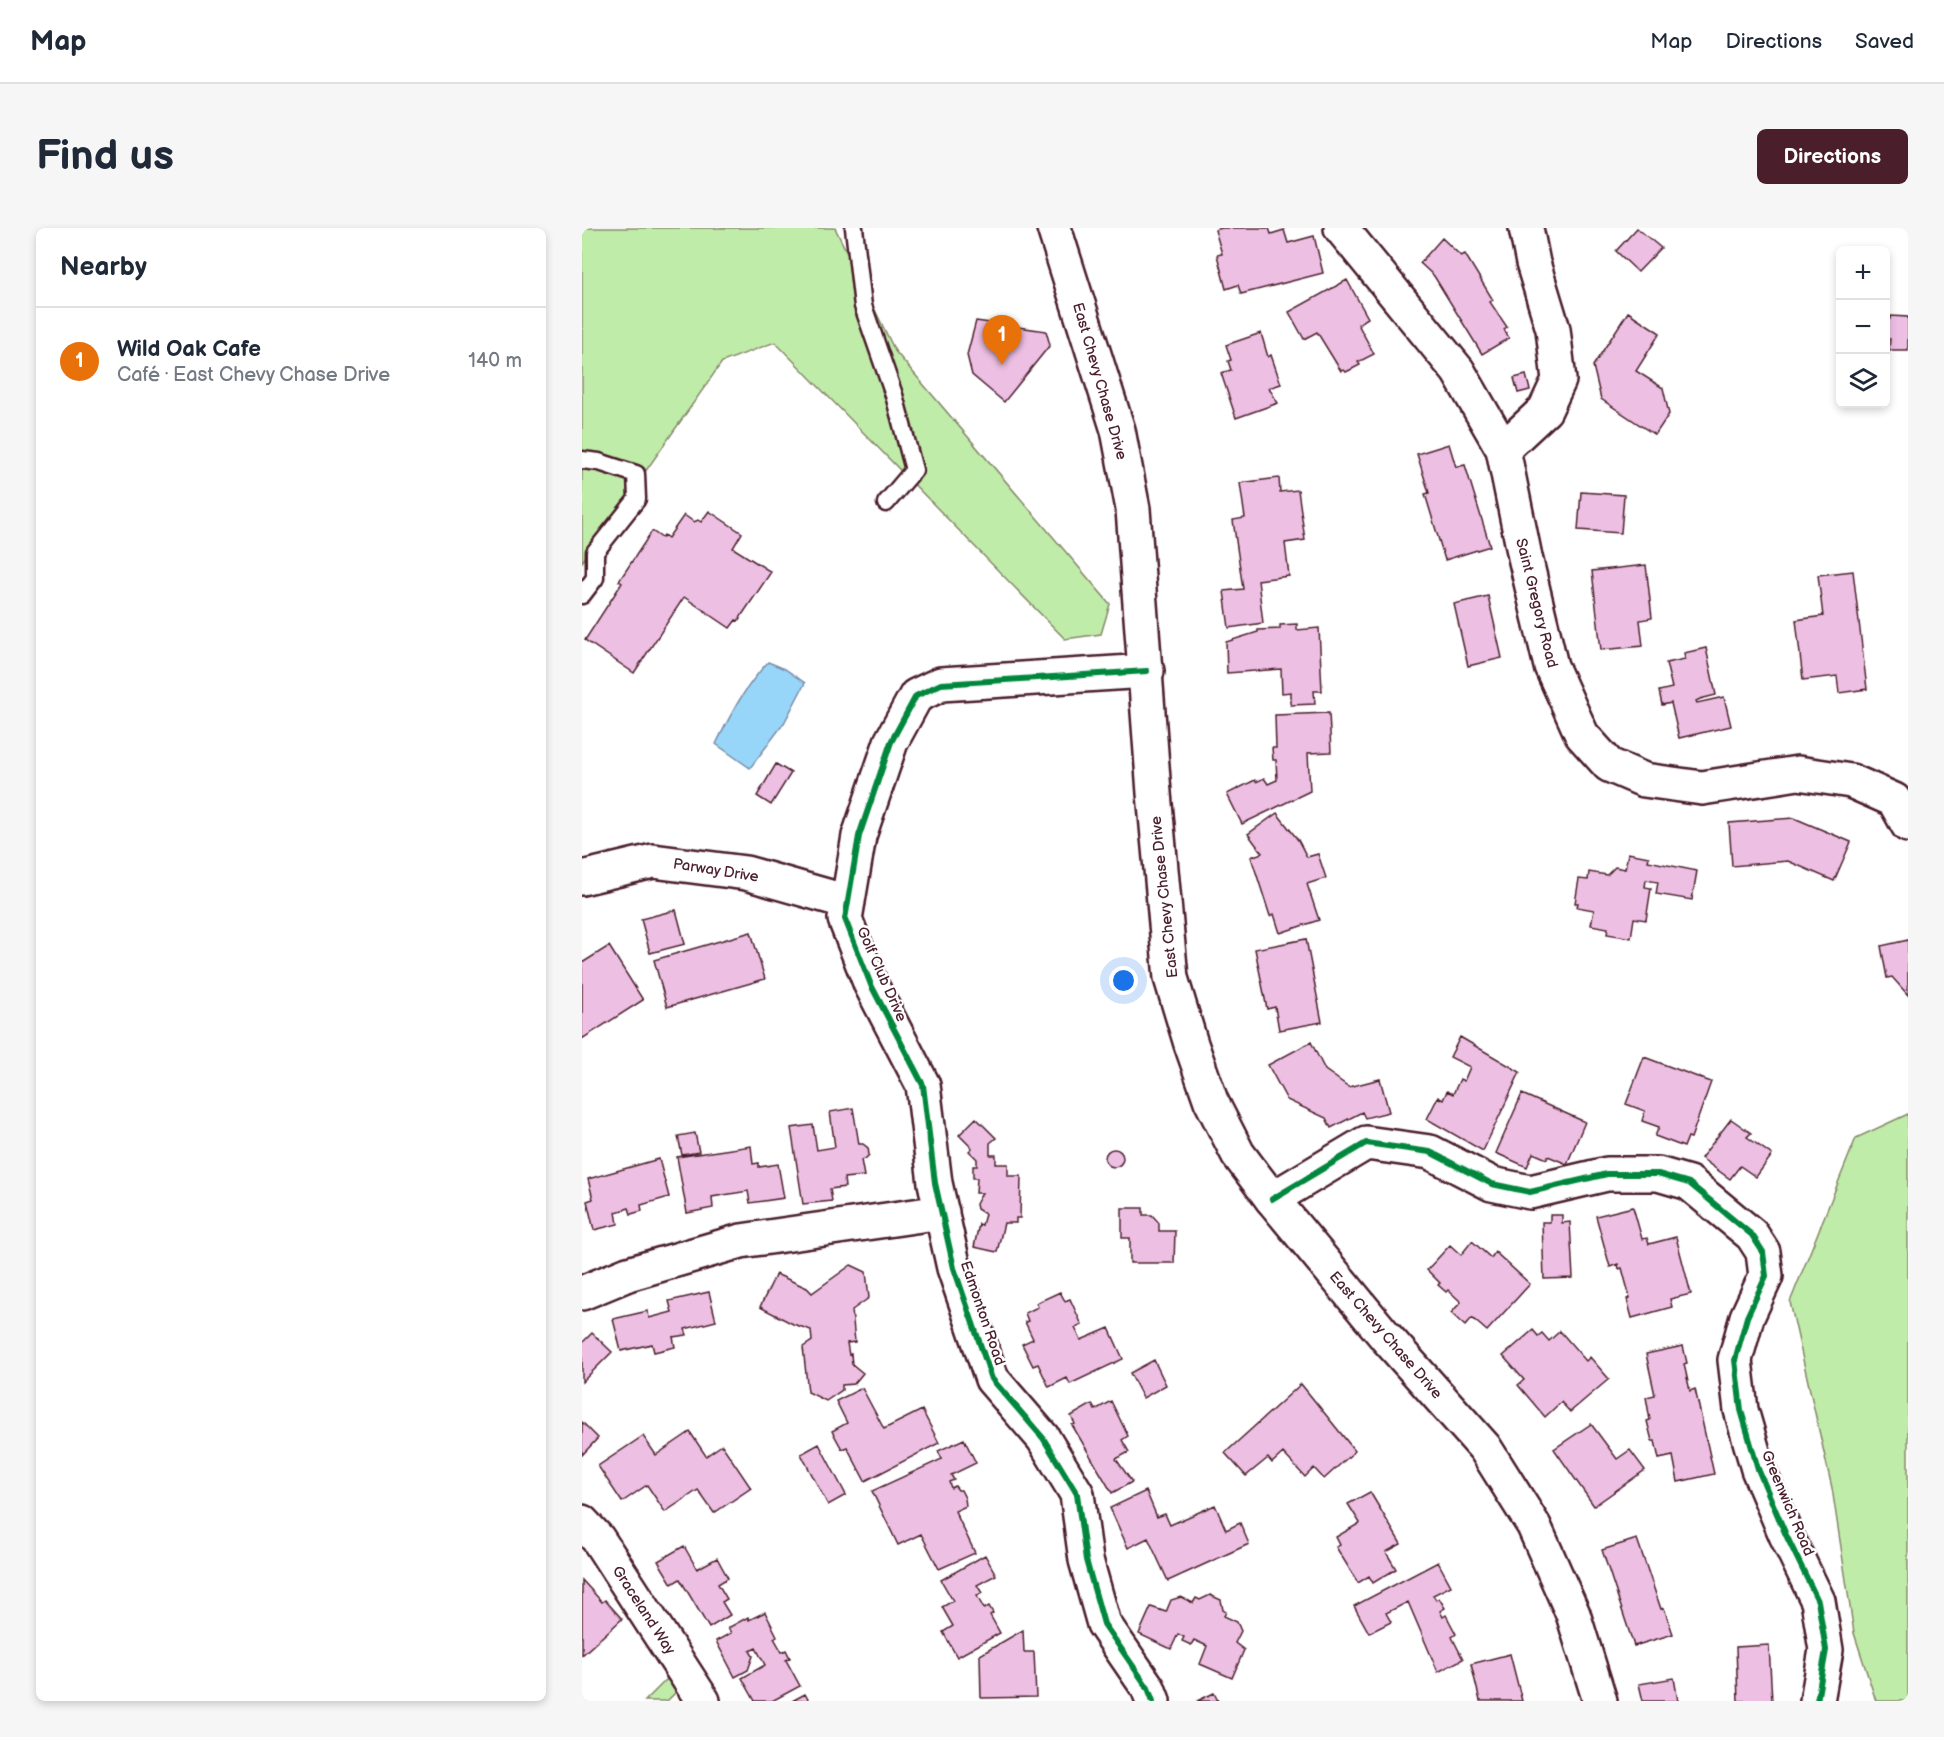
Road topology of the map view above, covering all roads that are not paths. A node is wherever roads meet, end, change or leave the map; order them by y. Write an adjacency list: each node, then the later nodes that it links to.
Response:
1 (854, 228): 7 (lane)
2 (1053, 228): 9 (street, East Chevy Chase Drive)
3 (1341, 228): 5 (street, Saint Gregory Road)
4 (1526, 228): 5 (street)
5 (1503, 449): 10 (street, Saint Gregory Road)
6 (582, 460): 8 (lane)
7 (886, 503)
8 (582, 595)
9 (1147, 671): 12 (street, Golf Club Drive); 13 (street, East Chevy Chase Drive)
10 (1908, 825)
11 (582, 878): 12 (street, Parway Drive)
12 (848, 902): 14 (street, Golf Club Drive)
13 (1272, 1199): 19 (street, East Chevy Chase Drive); 20 (street, Greenwich Road)
14 (942, 1212): 15 (street); 18 (street, Edmonton Road)
15 (582, 1293)
16 (582, 1522): 17 (street, Graceland Way)
17 (703, 1701)
18 (1153, 1701)
19 (1600, 1701)
20 (1817, 1701)

